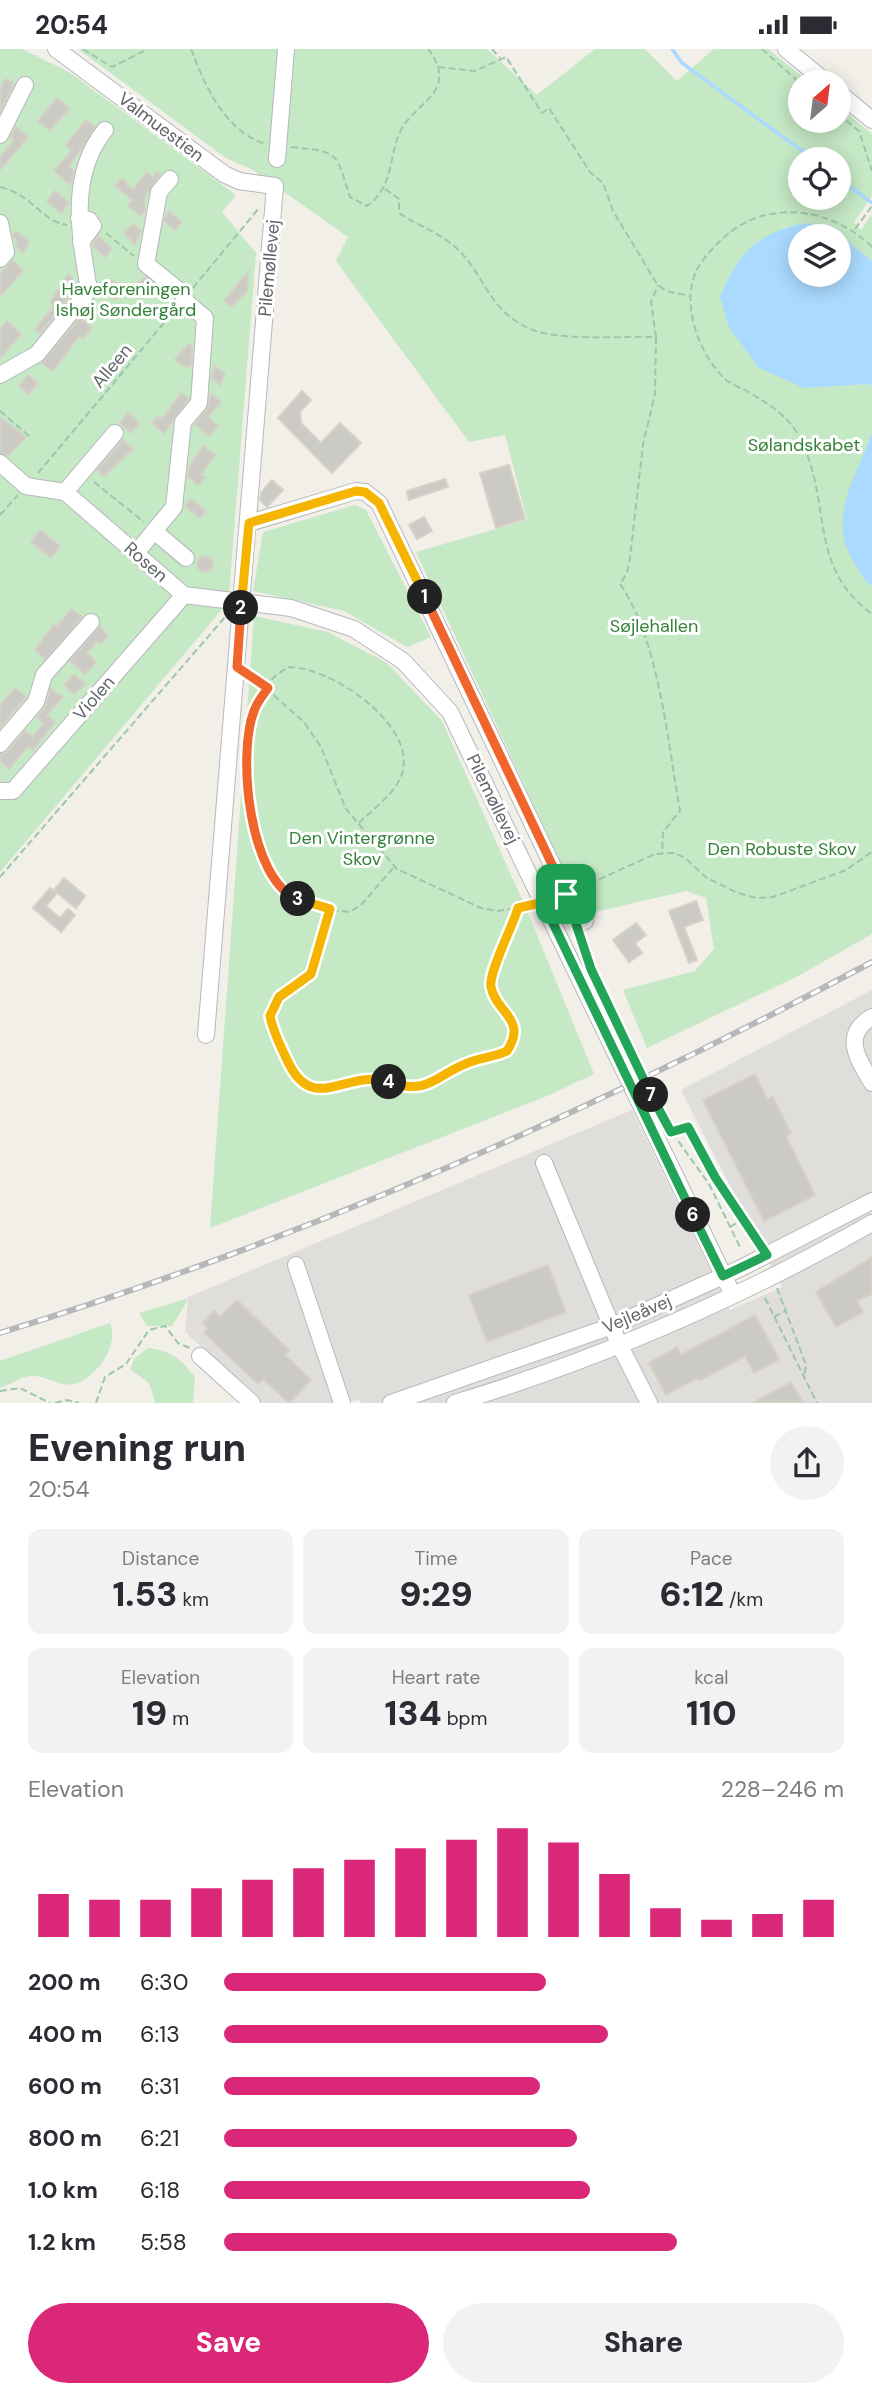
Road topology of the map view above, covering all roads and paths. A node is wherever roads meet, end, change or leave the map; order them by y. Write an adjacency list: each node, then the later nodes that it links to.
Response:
1 (56, 49): 25 (street, Valmuestien)
2 (83, 49): 3 (path)
3 (148, 49)
4 (191, 49): 20 (path)
5 (286, 49): 20 (street)
6 (428, 49): 11 (path)
7 (492, 49): 10 (path)
8 (762, 49): 13 (path)
9 (786, 49): 12 (street)
10 (501, 59): 11 (path); 33 (path)
11 (437, 67): 24 (path)
12 (811, 70)
13 (788, 72)
14 (25, 85): 19 (street)
15 (851, 103): 16 (street)
16 (872, 120)
17 (851, 125): 21 (path)
18 (105, 130): 28 (street)
19 (0, 135)
20 (277, 153): 24 (path)
21 (872, 171)
22 (170, 179): 32 (street)
23 (0, 187): 28 (path)
24 (384, 188): 36 (path)
25 (274, 194): 35 (path, Alleen); 50 (street, Pilemøllevej)
26 (872, 206): 29 (path)
27 (0, 223): 31 (street)
28 (83, 228): 32 (path); 37 (street)
29 (855, 230): 30 (path); 34 (path)
30 (872, 247)
31 (0, 259)
32 (146, 264): 35 (street)
33 (658, 285): 34 (path); 36 (path)
34 (690, 296): 56 (path)
35 (185, 299): 43 (path, Alleen); 51 (street)
36 (656, 337): 64 (path)
37 (0, 375)
38 (0, 411): 40 (path)
39 (115, 433): 42 (street)
40 (29, 436)
41 (0, 463): 43 (street)
42 (82, 472): 44 (street); 45 (path)
43 (26, 486): 44 (street); 47 (path)
44 (65, 492): 52 (street, Rosen)
45 (114, 498): 46 (path); 48 (path)
46 (110, 502)
47 (0, 515)
48 (139, 518): 49 (path); 51 (path)
49 (134, 523)
50 (249, 523): 55 (street, Pilemøllevej); 67 (street)
51 (154, 531): 52 (street); 53 (street)
52 (136, 553): 54 (street, Rosen)
53 (186, 558)
54 (184, 595): 55 (street, Rosen); 61 (street, Violen)
55 (242, 602): 58 (street, Pilemøllevej); 66 (path); 68 (street, Pilemøllevej)
56 (872, 614)
57 (91, 622): 60 (street)
58 (237, 667): 59 (path); 74 (street, Pilemøllevej)
59 (268, 688): 62 (path); 62 (path); 70 (path)
60 (0, 744)
61 (0, 791)
62 (358, 824): 65 (path)
63 (872, 852): 64 (path)
64 (662, 853): 67 (path)
65 (395, 866): 69 (path); 70 (path)
66 (0, 877)
67 (566, 894): 71 (street)
68 (544, 902): 69 (path); 90 (street, Pilemøllevej)
69 (518, 908): 70 (path)
70 (330, 909)
71 (581, 923): 72 (path)
72 (591, 969)
73 (872, 1017): 75 (street)
74 (206, 1035)
75 (872, 1083)
76 (666, 1095): 77 (path)
77 (654, 1101)
78 (666, 1125): 79 (path)
79 (671, 1132): 82 (path); 84 (path)
80 (544, 1163): 96 (street)
81 (872, 1201): 88 (street, Vejleåvej)
82 (743, 1219): 84 (path); 88 (path)
83 (872, 1223): 86 (street, Vejleåvej)
84 (729, 1227): 87 (path)
85 (872, 1232): 86 (street)
86 (837, 1243): 91 (street, Vejleåvej)
87 (741, 1249)
88 (767, 1255): 90 (street, Vejleåvej)
89 (296, 1265): 106 (street)
90 (723, 1276): 92 (street, Pilemøllevej); 96 (street, Vejleåvej)
91 (772, 1276): 92 (street, Vejleåvej); 94 (path)
92 (733, 1295): 97 (street, Vejleåvej)
93 (765, 1299): 95 (path)
94 (786, 1311): 95 (path); 99 (path)
95 (774, 1317): 99 (path)
96 (612, 1326): 97 (street); 107 (street, Vejleåvej)
97 (619, 1344): 108 (street, Vejleåvej); 109 (street)
98 (200, 1356): 104 (path); 105 (street)
99 (804, 1379): 110 (path)
100 (0, 1391): 101 (path)
101 (50, 1403)
102 (55, 1403): 103 (path)
103 (79, 1403)
104 (96, 1403)
105 (252, 1403)
106 (342, 1403)
107 (391, 1403)
108 (455, 1403)
109 (649, 1403)
110 (817, 1403)

